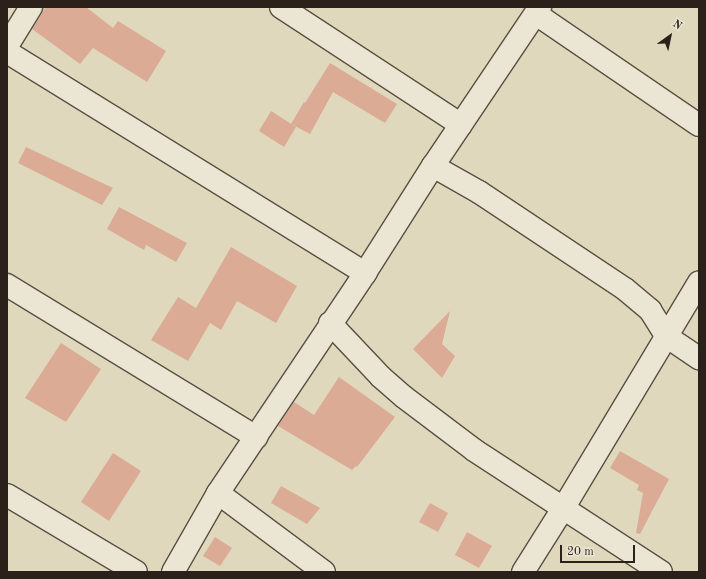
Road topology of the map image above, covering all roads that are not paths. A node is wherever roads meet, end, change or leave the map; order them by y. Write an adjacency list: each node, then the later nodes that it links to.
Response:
1 (31, 7): 4 (street)
2 (281, 7): 6 (street)
3 (538, 10): 6 (street); 7 (street)
4 (7, 46)
5 (7, 52): 9 (street)
6 (461, 125): 8 (street)
7 (699, 125)
8 (433, 166): 9 (street); 13 (street)
9 (365, 273): 12 (street)
10 (699, 282): 13 (street)
11 (7, 285): 15 (street)
12 (330, 323): 15 (street); 18 (street)
13 (666, 336): 14 (street); 18 (street)
14 (699, 358)
15 (256, 437): 16 (street)
16 (218, 492): 20 (street); 21 (street)
17 (7, 496): 19 (street)
18 (564, 507): 22 (street); 23 (street)
19 (136, 572)
20 (173, 572)
21 (324, 572)
22 (523, 572)
23 (661, 572)

